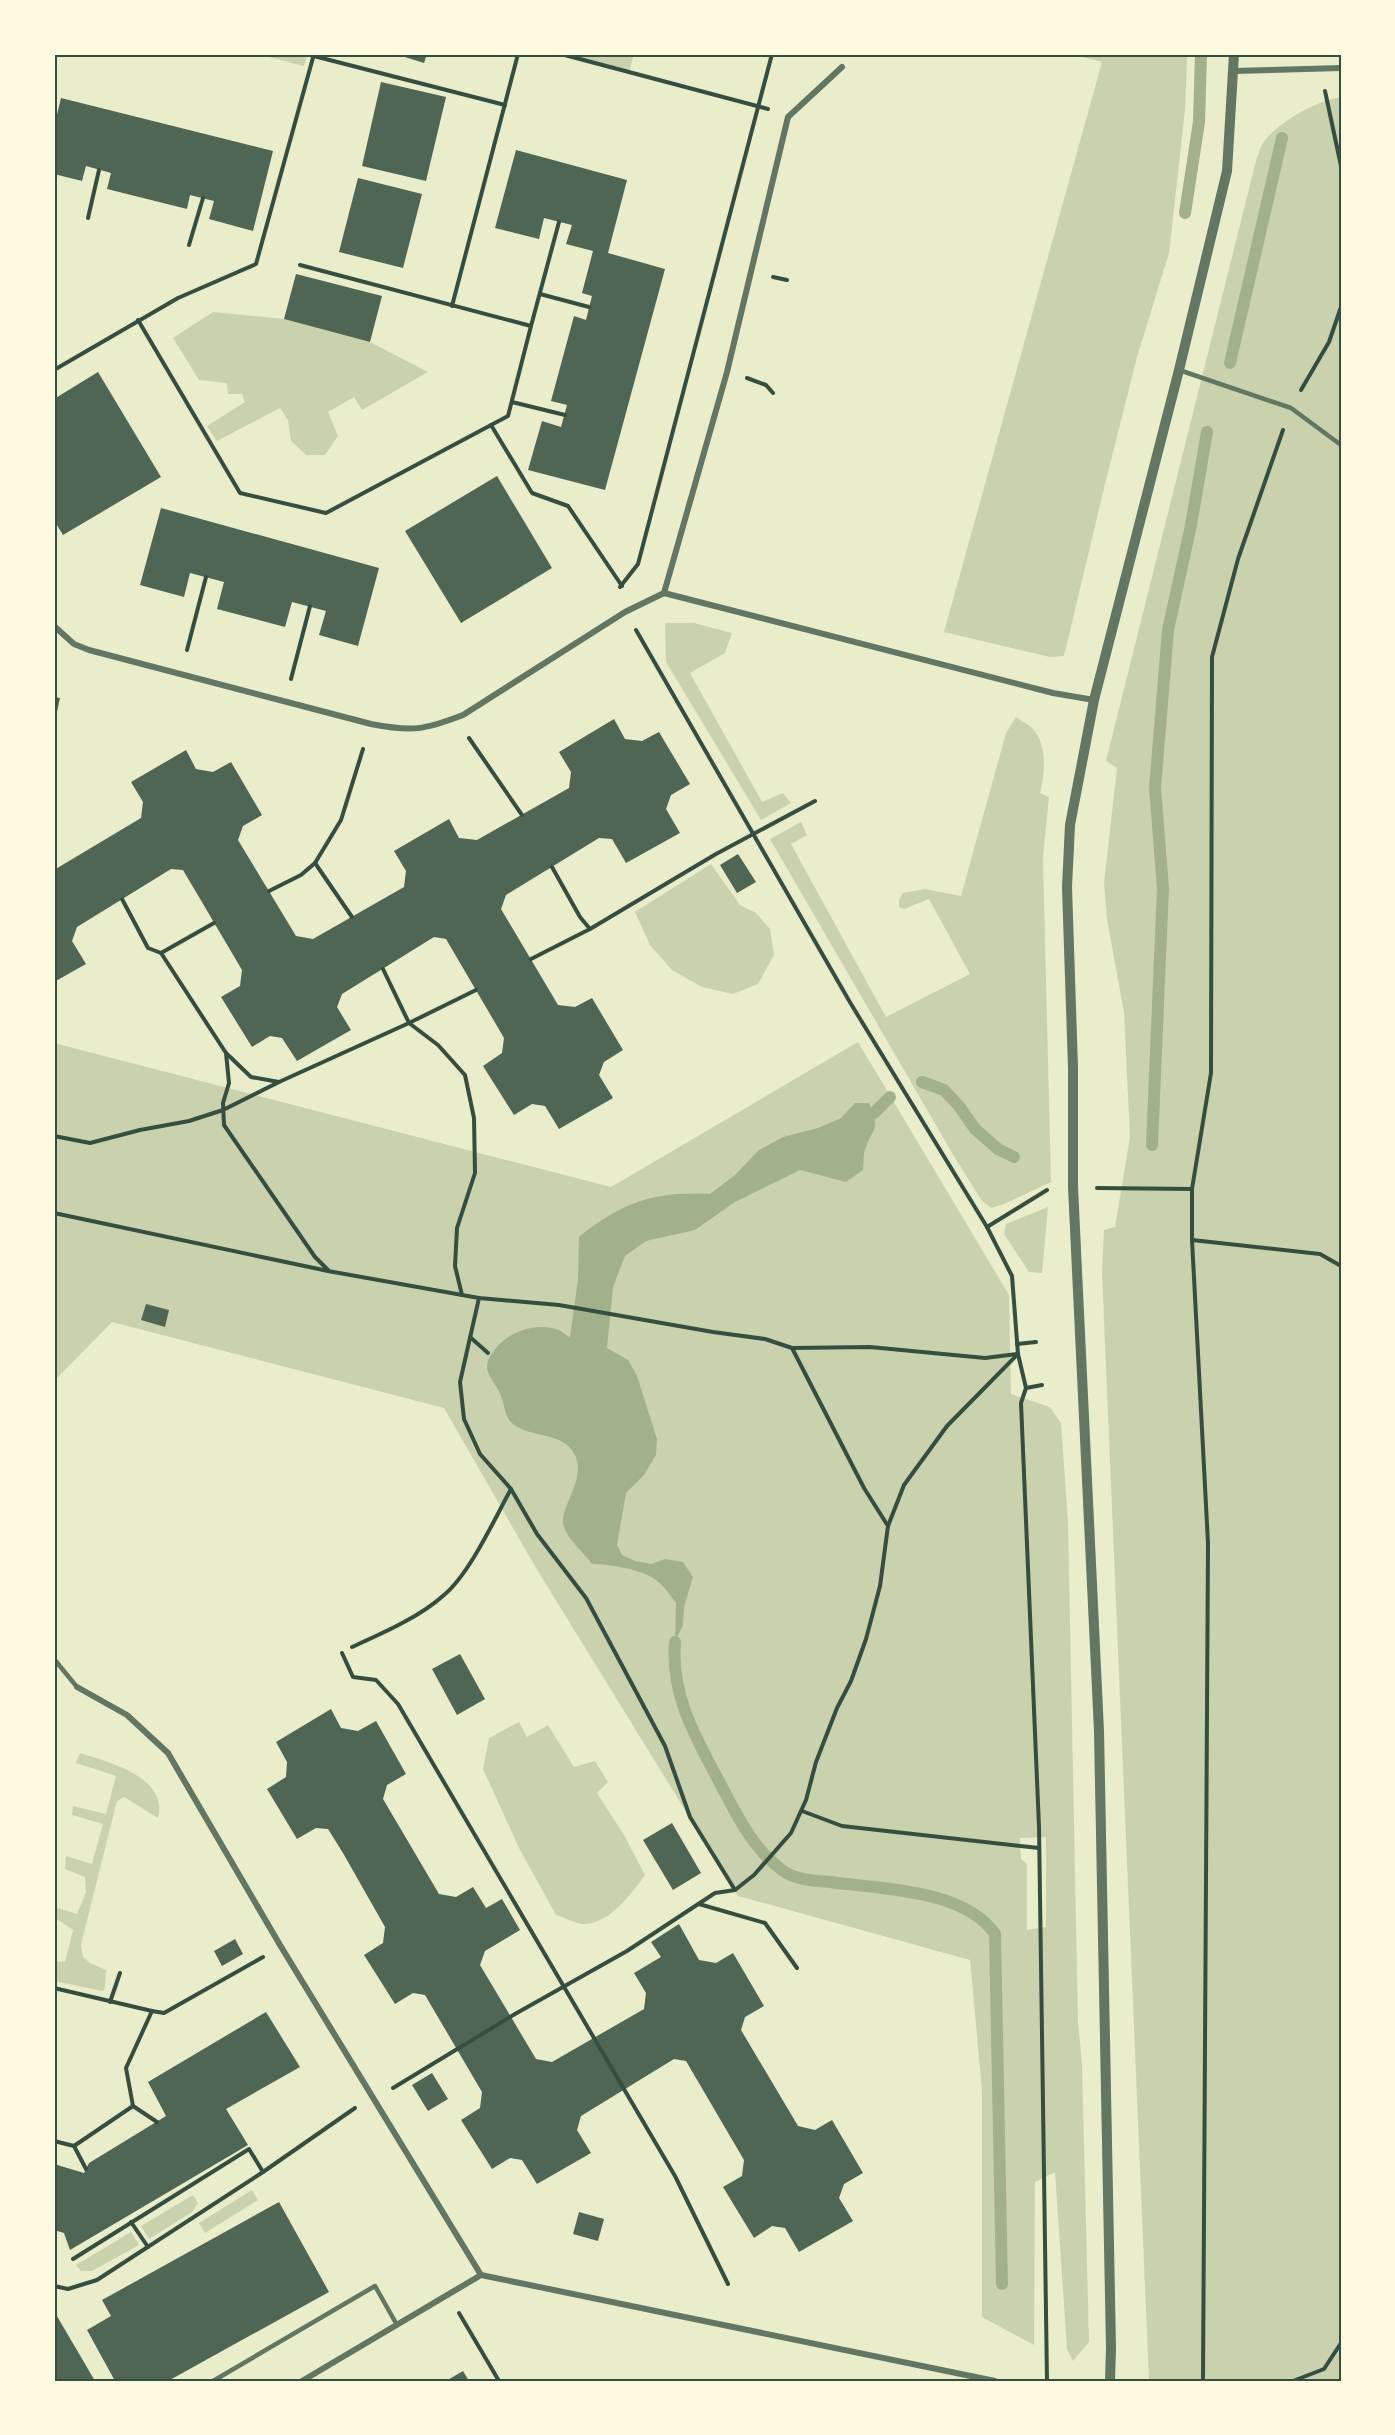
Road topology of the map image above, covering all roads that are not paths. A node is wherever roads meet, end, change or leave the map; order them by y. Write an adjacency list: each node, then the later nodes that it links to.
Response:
1 (1234, 54): 4 (street)
2 (842, 67): 7 (street)
3 (1341, 68): 4 (street)
4 (1234, 71): 5 (street)
5 (1179, 370): 6 (lane); 9 (street)
6 (1341, 445)
7 (664, 593): 8 (street); 9 (street)
8 (54, 626)
9 (1094, 700): 17 (street)
10 (54, 1659): 11 (lane)
11 (77, 1687): 12 (street)
12 (481, 2276): 13 (street); 16 (street)
13 (397, 2325): 14 (lane); 15 (street)
14 (213, 2381)
15 (302, 2381)
16 (995, 2381)
17 (1110, 2381)

